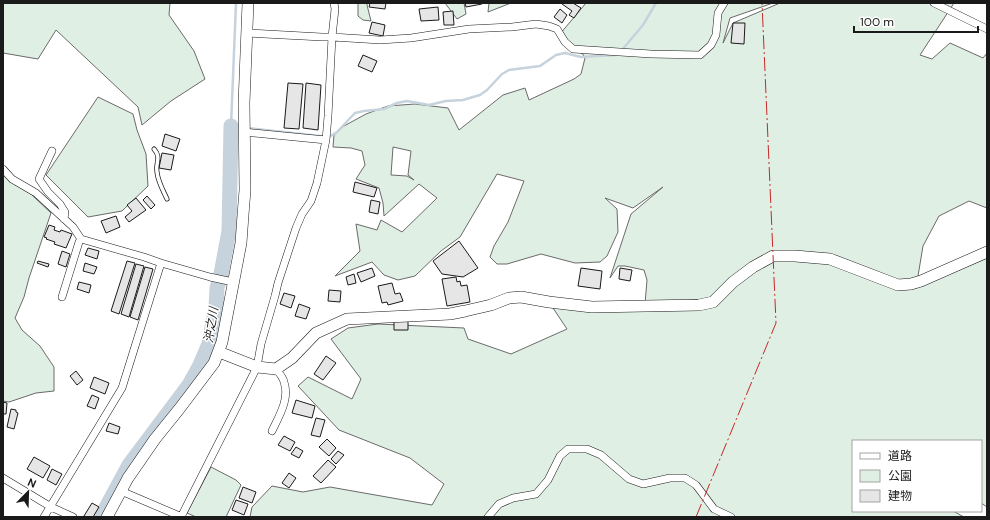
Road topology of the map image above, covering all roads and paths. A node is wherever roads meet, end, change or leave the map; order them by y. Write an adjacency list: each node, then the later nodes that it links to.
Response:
1 (248, 3): 6 (street)
2 (334, 3): 7 (street)
3 (724, 3): 7 (street)
4 (934, 3): 5 (street)
5 (987, 29)
6 (246, 33): 7 (street); 8 (street)
7 (332, 37): 9 (street)
8 (244, 132): 9 (street); 18 (street)
9 (326, 140): 21 (street)
10 (154, 148): 13 (lane)
11 (52, 151): 14 (street)
12 (3, 169): 14 (street)
13 (167, 199)
14 (64, 219): 15 (street)
15 (81, 239): 17 (street); 19 (street)
16 (987, 252): 22 (street)
17 (161, 264): 18 (street); 26 (street)
18 (233, 282): 20 (street)
19 (62, 297)
20 (219, 352): 21 (street); 25 (street)
21 (257, 367): 22 (street); 30 (street)
22 (276, 368): 23 (street)
23 (272, 431)
24 (3, 478): 26 (street)
25 (121, 491): 29 (street); 30 (street)
26 (51, 507): 27 (street); 28 (street)
27 (44, 517)
28 (73, 517)
29 (107, 517)
30 (181, 517)
31 (488, 517): 32 (street)
32 (731, 517)

